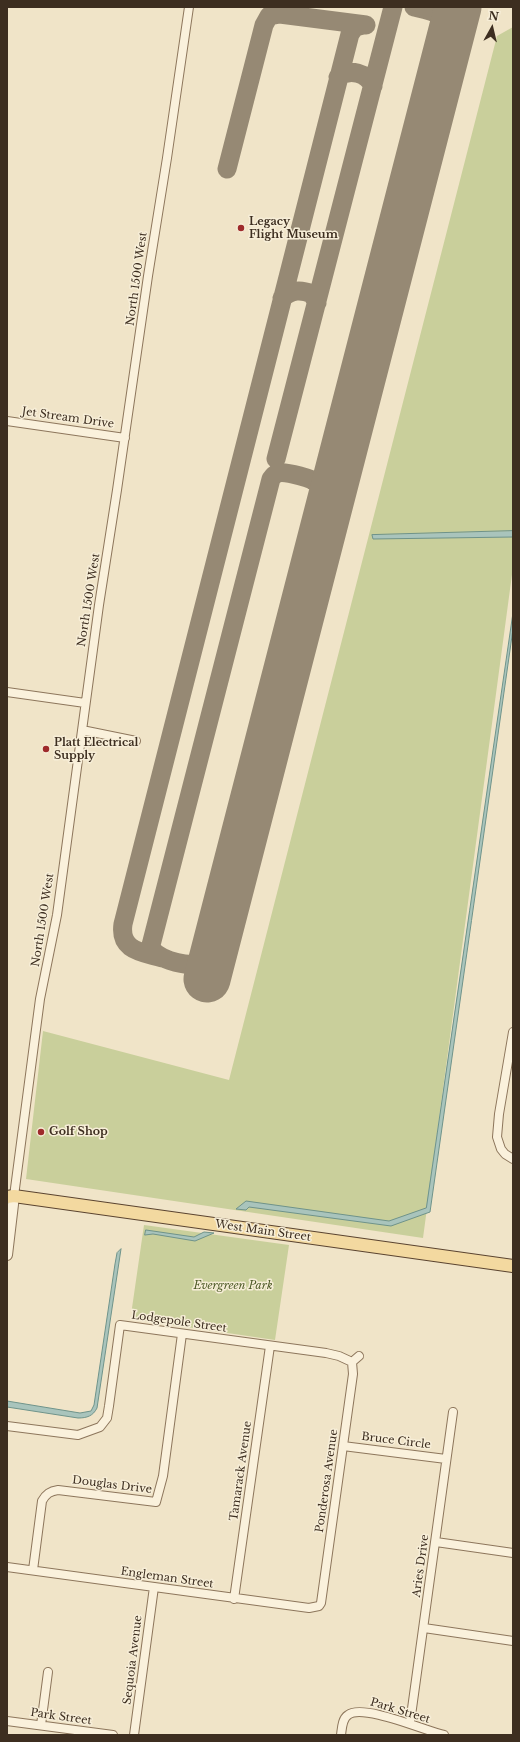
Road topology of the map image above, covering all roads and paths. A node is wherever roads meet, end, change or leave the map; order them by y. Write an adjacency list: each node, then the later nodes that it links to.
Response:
1 (189, 7): 3 (street, North 1500 West)
2 (7, 421): 3 (street, Jet Stream Drive)
3 (125, 438): 5 (street, North 1500 West)
4 (7, 692): 5 (street)
5 (85, 703): 6 (street, North 1500 West)
6 (82, 730): 7 (street); 10 (street, North 1500 West)
7 (136, 741)
8 (513, 1032): 9 (street)
9 (513, 1158)
10 (9, 1194): 11 (street); 12 (main road, West Main Street)
11 (7, 1255)
12 (513, 1266)
13 (182, 1334): 14 (street, Lodgepole Street); 18 (street, Lodgepole Street); 24 (street, Douglas Drive)
14 (270, 1346): 16 (street, Lodgepole Street); 26 (street, Tamarack Avenue)
15 (359, 1356): 16 (street)
16 (352, 1362): 19 (street, Ponderosa Avenue)
17 (453, 1412): 20 (street, Aries Drive)
18 (7, 1426)
19 (343, 1446): 20 (street, Bruce Circle); 27 (street, Ponderosa Avenue)
20 (446, 1459): 21 (street, Aries Drive)
21 (436, 1542): 22 (street); 28 (street, Aries Drive)
22 (513, 1553)
23 (7, 1567): 24 (street, Engleman Street)
24 (33, 1570): 25 (street, Engleman Street)
25 (154, 1587): 26 (street, Engleman Street); 35 (street, Sequoia Avenue)
26 (234, 1599): 27 (street, Engleman Street)
27 (321, 1603)
28 (424, 1628): 29 (street); 32 (street, Aries Drive)
29 (513, 1641)
30 (48, 1672): 33 (street)
31 (7, 1721): 33 (street, Park Street)
32 (410, 1724): 36 (street, Park Street); 37 (street, Park Street)
33 (41, 1726): 34 (street, Park Street)
34 (113, 1735)
35 (134, 1735)
36 (341, 1735)
37 (444, 1735)

